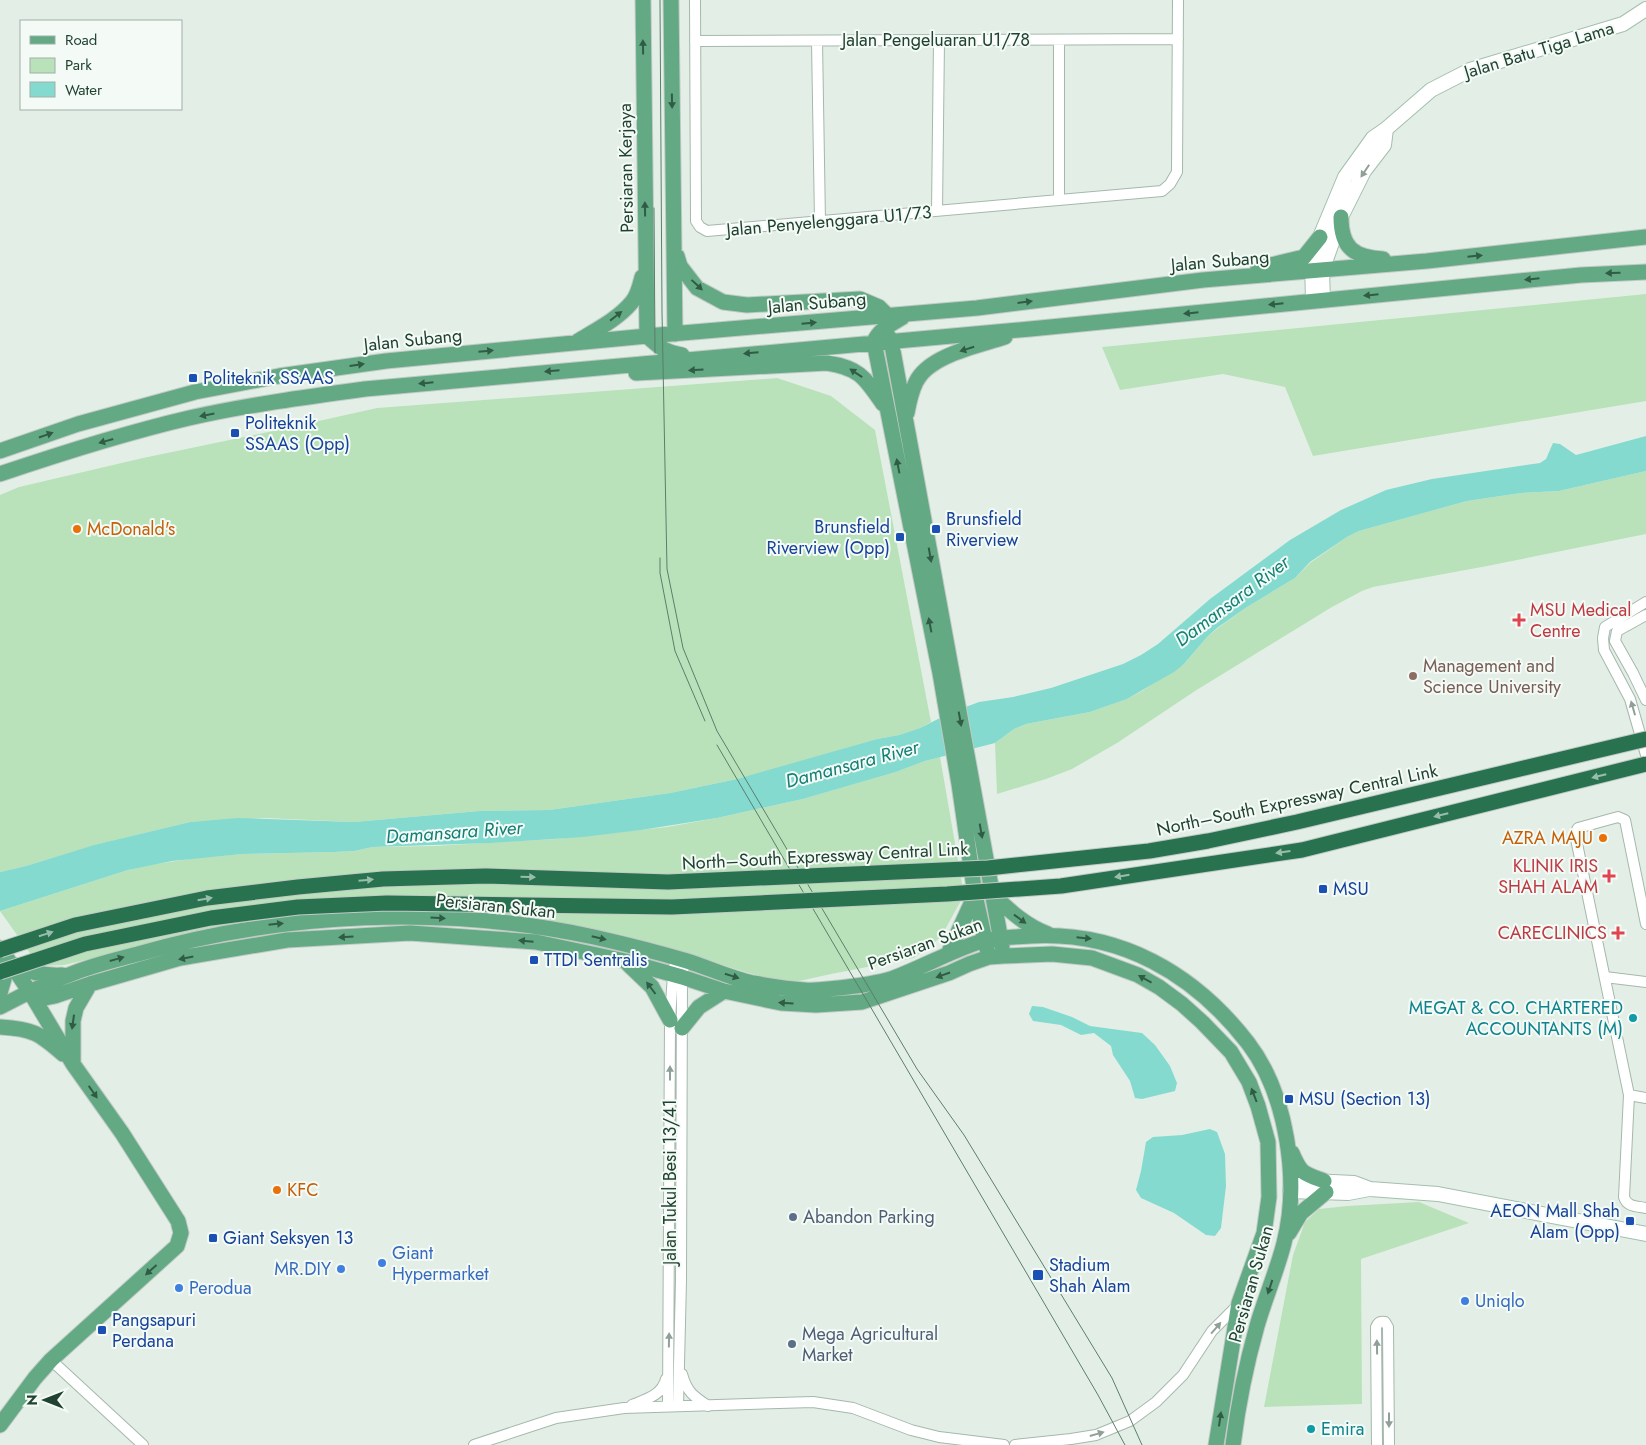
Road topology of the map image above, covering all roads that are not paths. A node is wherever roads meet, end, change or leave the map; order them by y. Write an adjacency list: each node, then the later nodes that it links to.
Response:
1 (643, 0): 19 (main road, Persiaran Kerjaya, one-way to 1)
2 (671, 0): 18 (main road, one-way to 18)
3 (695, 0): 9 (street, Jalan Penyelenggara U1/73)
4 (1178, 0): 6 (street)
5 (1646, 10): 11 (street, Jalan Batu Tiga Lama)
6 (1178, 39): 8 (street, Jalan Pengeluaran U1/78); 12 (street, Jalan Penyelenggara U1/73)
7 (939, 40): 8 (street, Jalan Pengeluaran U1/78); 10 (street, Jalan Pengeluaran U1/78); 13 (street)
8 (1059, 40): 12 (street)
9 (695, 41): 10 (street, Jalan Pengeluaran U1/78); 15 (street, Jalan Penyelenggara U1/73)
10 (817, 41): 15 (street)
11 (1386, 129): 14 (street, one-way to 14); 17 (street, Jalan Batu Tiga Lama)
12 (1059, 200): 13 (street, Jalan Penyelenggara U1/73)
13 (937, 211): 15 (street, Jalan Penyelenggara U1/73)
14 (1341, 217): 20 (main road); 21 (street)
15 (820, 222)
16 (1646, 236): 20 (main road, Jalan Subang, one-way to 16)
17 (1320, 237): 21 (street, Jalan Batu Tiga Lama); 23 (main road)
18 (674, 244): 25 (main road, one-way to 25); 27 (main road)
19 (646, 258): 28 (main road, Persiaran Kerjaya); 30 (main road, one-way to 19)
20 (1427, 261): 21 (main road, Jalan Subang)
21 (1317, 271): 23 (main road, Jalan Subang); 24 (street)
22 (1646, 272): 24 (main road, one-way to 24)
23 (1203, 280): 25 (main road, Jalan Subang, one-way to 23)
24 (1318, 300): 26 (main road, one-way to 26)
25 (887, 328): 26 (main road); 27 (main road, Jalan Subang, one-way to 25); 29 (main road); 36 (main road)
26 (1030, 329): 36 (main road, one-way to 36)
27 (675, 334): 28 (main road, Jalan Subang); 31 (main road)
28 (647, 336): 30 (main road, Jalan Subang); 31 (main road)
29 (874, 342): 32 (main road, one-way to 32); 35 (main road)
30 (576, 343): 37 (main road, Jalan Subang, one-way to 30)
31 (661, 348): 32 (main road); 33 (main road)
32 (702, 357): 33 (main road)
33 (631, 364): 34 (main road)
34 (600, 367): 35 (main road, one-way to 34); 38 (main road, one-way to 38)
35 (887, 410): 41 (main road, one-way to 35)
36 (906, 421): 41 (main road, one-way to 41)
37 (0, 451)
38 (0, 474)
39 (1646, 602): 44 (street, one-way to 39)
40 (1646, 615): 42 (street)
41 (946, 672): 46 (main road)
42 (1646, 700)
43 (1646, 739): 54 (highway, North–South Expressway Central Link, one-way to 43, bridge)
44 (1646, 755)
45 (1646, 764): 54 (highway, one-way to 54, bridge)
46 (966, 784): 47 (main road); 48 (main road, one-way to 48)
47 (975, 895): 52 (main road); 53 (main road)
48 (993, 896): 50 (main road, one-way to 50); 51 (main road)
49 (1646, 924): 60 (street)
50 (1052, 935): 51 (main road, Persiaran Sukan); 72 (main road, Persiaran Sukan, one-way to 72)
51 (1001, 938): 52 (main road, Persiaran Sukan); 55 (main road)
52 (985, 940): 53 (main road, Persiaran Sukan); 55 (main road)
53 (948, 954): 56 (main road, Persiaran Sukan, one-way to 53)
54 (3, 957): 58 (main road); 64 (main road); 65 (main road)
55 (996, 957): 63 (main road, Persiaran Sukan, one-way to 63); 73 (main road, Persiaran Sukan, one-way to 55)
56 (680, 959): 58 (main road, Persiaran Sukan, one-way to 56); 59 (street, Jalan Tukul Besi 13/41)
57 (625, 961): 59 (main road, Persiaran Sukan); 62 (main road, Persiaran Sukan, one-way to 62); 67 (main road, one-way to 57)
58 (71, 974): 64 (main road, Persiaran Sukan)
59 (677, 975): 63 (main road, Persiaran Sukan); 67 (street, Jalan Tukul Besi 13/41)
60 (1604, 976): 61 (street); 70 (street)
61 (1646, 982)
62 (90, 984): 64 (main road, Persiaran Sukan); 69 (main road, one-way to 69)
63 (724, 991): 67 (main road)
64 (30, 992): 66 (main road, Persiaran Sukan); 69 (main road)
65 (0, 994)
66 (0, 1007)
67 (676, 1024): 82 (street, Jalan Tukul Besi 13/41); 83 (street, Jalan Tukul Besi 13/41, one-way to 67)
68 (0, 1027): 69 (main road)
69 (73, 1064): 81 (main road, one-way to 81)
70 (1629, 1095): 71 (street); 76 (street)
71 (1646, 1098)
72 (1288, 1140): 74 (main road, Persiaran Sukan); 75 (main road)
73 (1268, 1142): 74 (main road); 77 (main road, Persiaran Sukan)
74 (1287, 1186): 75 (street); 77 (main road); 79 (main road, Persiaran Sukan)
75 (1325, 1186): 78 (street); 79 (main road)
76 (1646, 1208)
77 (1264, 1234): 80 (main road, Persiaran Sukan)
78 (1646, 1234)
79 (1285, 1241): 93 (main road, Persiaran Sukan, one-way to 93)
80 (1239, 1303): 91 (street, one-way to 80); 92 (main road, Persiaran Sukan, one-way to 80)
81 (51, 1360): 87 (main road); 88 (street)
82 (679, 1366): 84 (street, Jalan Tukul Besi 13/41); 85 (street)
83 (669, 1370): 84 (street, Jalan Tukul Besi 13/41); 86 (street)
84 (673, 1406): 85 (street); 86 (street)
85 (709, 1406): 90 (street)
86 (624, 1408): 89 (street)
87 (0, 1425)
88 (142, 1445)
89 (474, 1445)
90 (1004, 1445)
91 (1015, 1445)
92 (1216, 1445)
93 (1233, 1445)
94 (1377, 1445): 95 (street, one-way to 95)
95 (1389, 1445)

